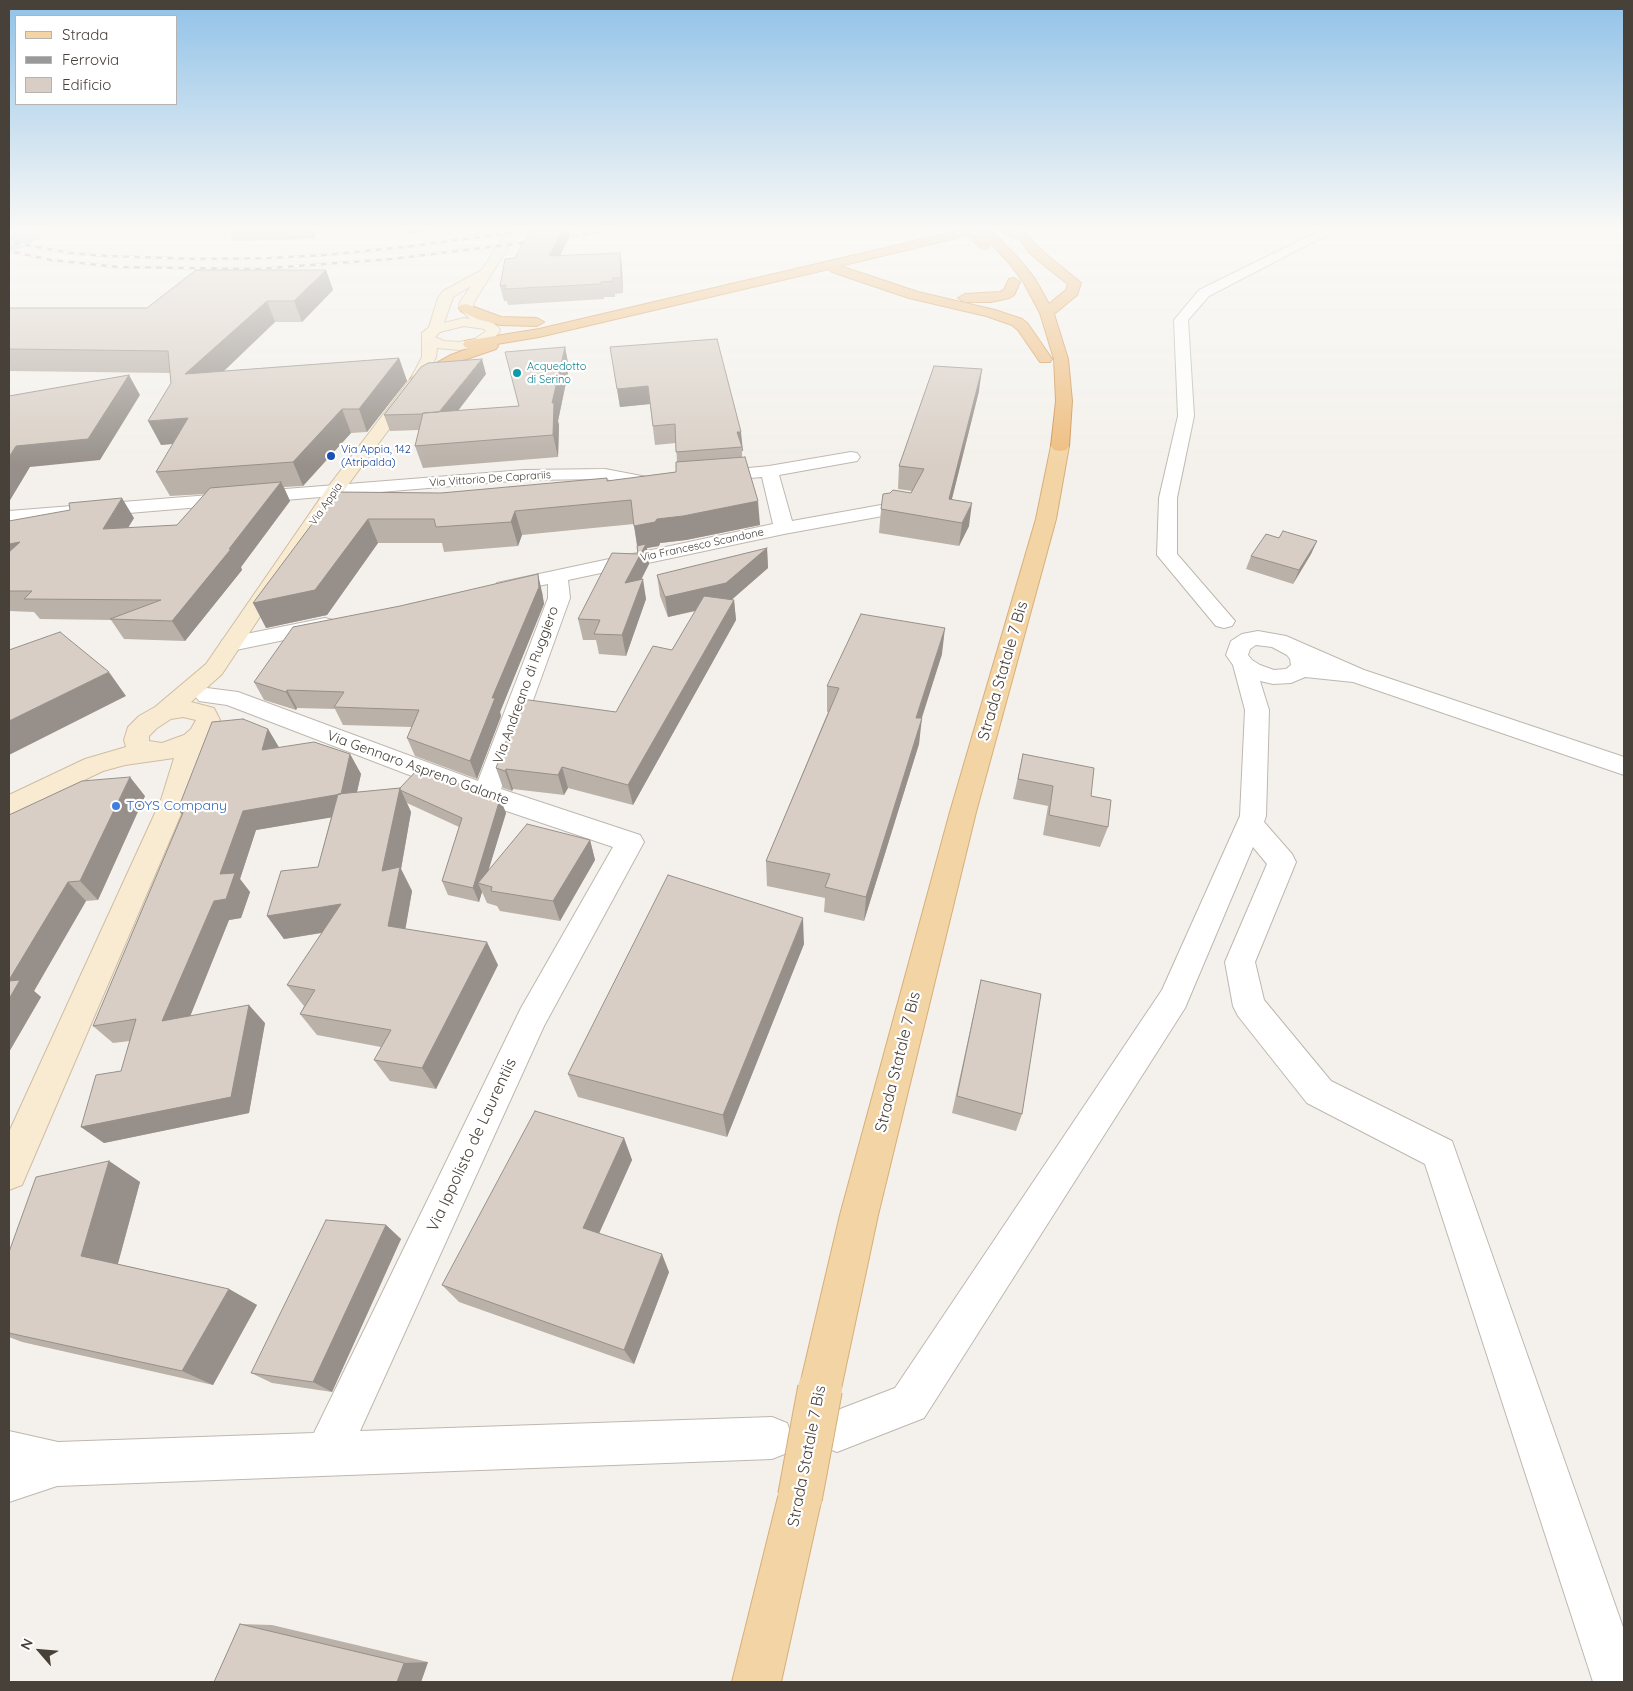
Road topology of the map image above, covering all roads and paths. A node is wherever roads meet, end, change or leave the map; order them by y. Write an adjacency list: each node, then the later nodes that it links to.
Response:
1 (440, 309): 14 (street, Via Appia)
2 (467, 309): 13 (street)
3 (468, 309): 12 (highway)
4 (610, 309): 12 (highway)
5 (640, 309): 15 (highway)
6 (971, 309): 17 (highway)
7 (1045, 309): 11 (highway)
8 (1052, 309): 11 (highway)
9 (1190, 309): 31 (street)
10 (1030, 313): 17 (highway)
11 (1047, 313): 19 (highway)
12 (570, 318): 13 (highway)
13 (485, 324): 14 (street); 16 (street, Via Appia)
14 (432, 335): 16 (street, Via Appia); 18 (street, Via Appia)
15 (514, 338): 16 (highway); 18 (highway)
16 (468, 345): 18 (street, Via Appia)
17 (1045, 358): 19 (highway)
18 (422, 373): 24 (street, Via Appia)
19 (1060, 446): 53 (main road, Strada Statale 7 Bis, bridge)
20 (851, 457): 21 (street)
21 (769, 471): 22 (street); 27 (street)
22 (694, 478)
23 (665, 480): 24 (street, Via Vittorio De Caprariis)
24 (330, 497): 26 (street, Via Vittorio De Caprariis); 33 (street, Via Appia)
25 (881, 511): 27 (street, Via Francesco Scandone)
26 (9, 518)
27 (784, 528): 28 (street, Via Francesco Scandone)
28 (558, 576): 29 (street, Via Francesco Scandone); 42 (street, Via Andreano di Ruggiero)
29 (481, 592)
30 (346, 620): 33 (street)
31 (1224, 621): 32 (street); 34 (street)
32 (1268, 639): 34 (street); 35 (street)
33 (231, 644): 36 (street, Via Appia)
34 (1240, 658): 35 (street); 38 (street)
35 (1293, 666): 38 (street); 41 (street)
36 (214, 669): 37 (street, Via Appia); 39 (street, Via Appia)
37 (203, 703): 39 (street); 40 (street); 42 (street, Via Gennaro Aspreno Galante)
38 (1257, 710): 44 (street)
39 (164, 713): 40 (street, Via Appia)
40 (159, 752): 43 (street); 46 (street)
41 (1624, 766)
42 (486, 794): 45 (street, Via Gennaro Aspreno Galante)
43 (9, 806)
44 (1250, 824): 47 (street); 54 (street)
45 (630, 842): 50 (street, Via Ippolisto de Laurentiis)
46 (9, 1172)
47 (837, 1431)
48 (772, 1438): 50 (street)
49 (9, 1453): 51 (street)
50 (327, 1454): 51 (street)
51 (58, 1464): 52 (street)
52 (9, 1480)
53 (756, 1682)
54 (1618, 1682)

